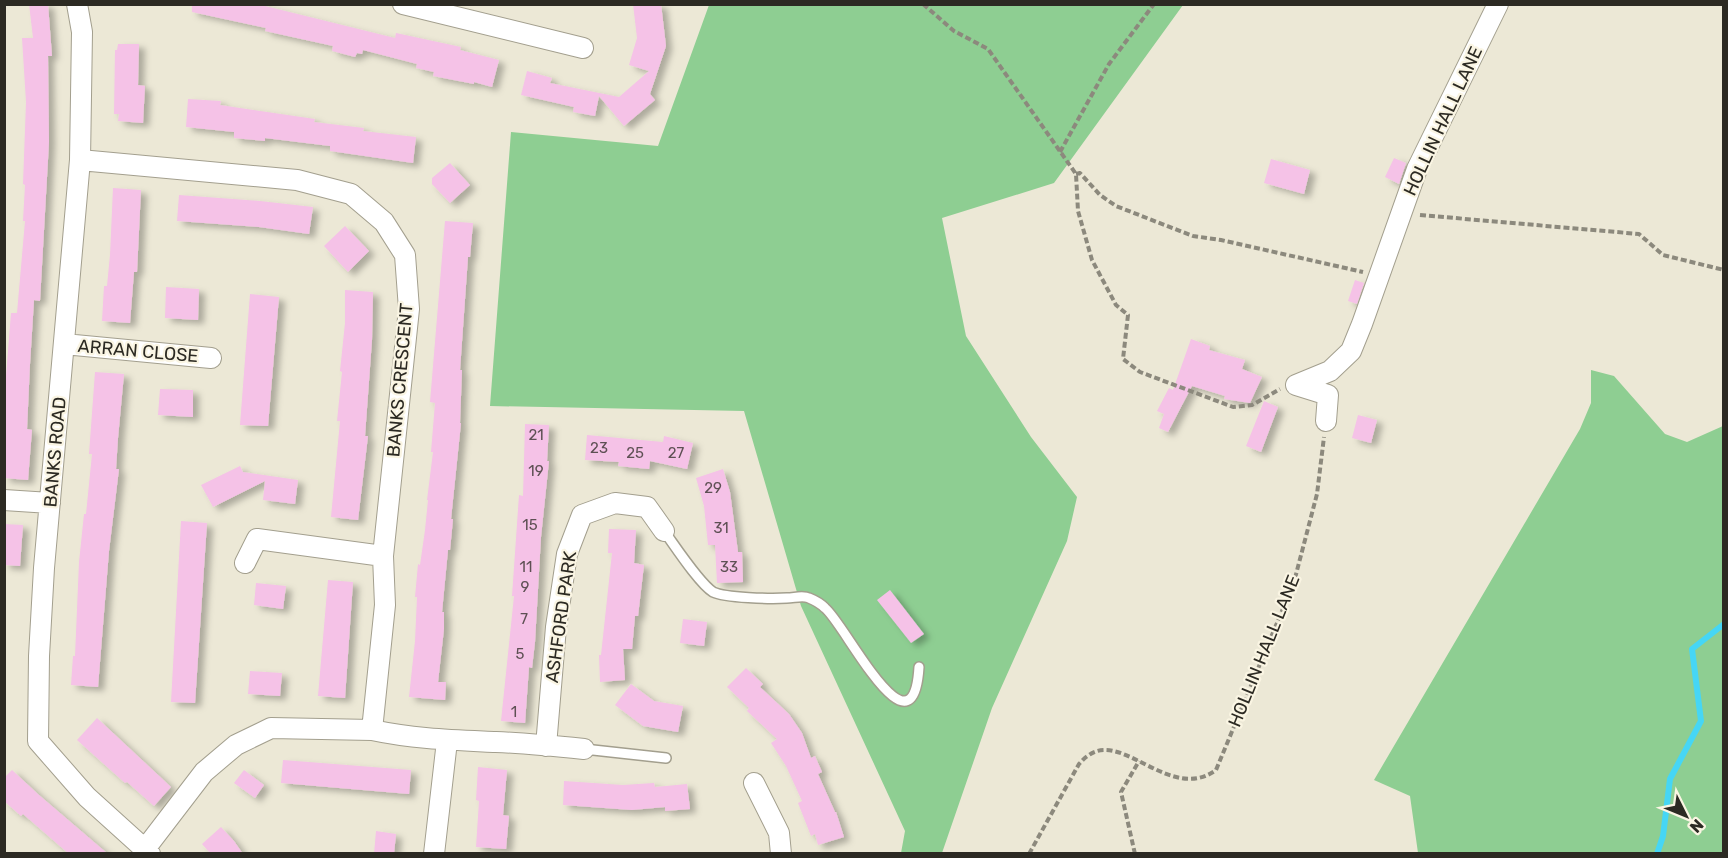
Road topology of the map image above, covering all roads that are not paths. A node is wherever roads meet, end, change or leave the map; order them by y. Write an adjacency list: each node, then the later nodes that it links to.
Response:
1 (77, 4): 5 (street, BANKS ROAD)
2 (403, 4): 4 (street)
3 (1498, 4): 8 (street, HOLLIN HALL LANE)
4 (583, 48)
5 (80, 160): 6 (street, BANKS ROAD); 12 (street, BANKS CRESCENT)
6 (64, 345): 7 (street, ARRAN CLOSE); 10 (street, BANKS ROAD)
7 (211, 358)
8 (1326, 422)
9 (4, 500): 10 (street)
10 (50, 503): 21 (street, BANKS ROAD)
11 (664, 531): 14 (lane); 17 (street, ASHFORD PARK)
12 (384, 556): 13 (street); 15 (street, BANKS CRESCENT)
13 (246, 563)
14 (919, 667)
15 (372, 730): 16 (street); 21 (street)
16 (447, 741): 17 (street); 22 (street)
17 (546, 746): 18 (street)
18 (584, 749): 19 (lane)
19 (666, 758)
20 (754, 783): 23 (street)
21 (147, 851)
22 (434, 854)
23 (781, 854)

